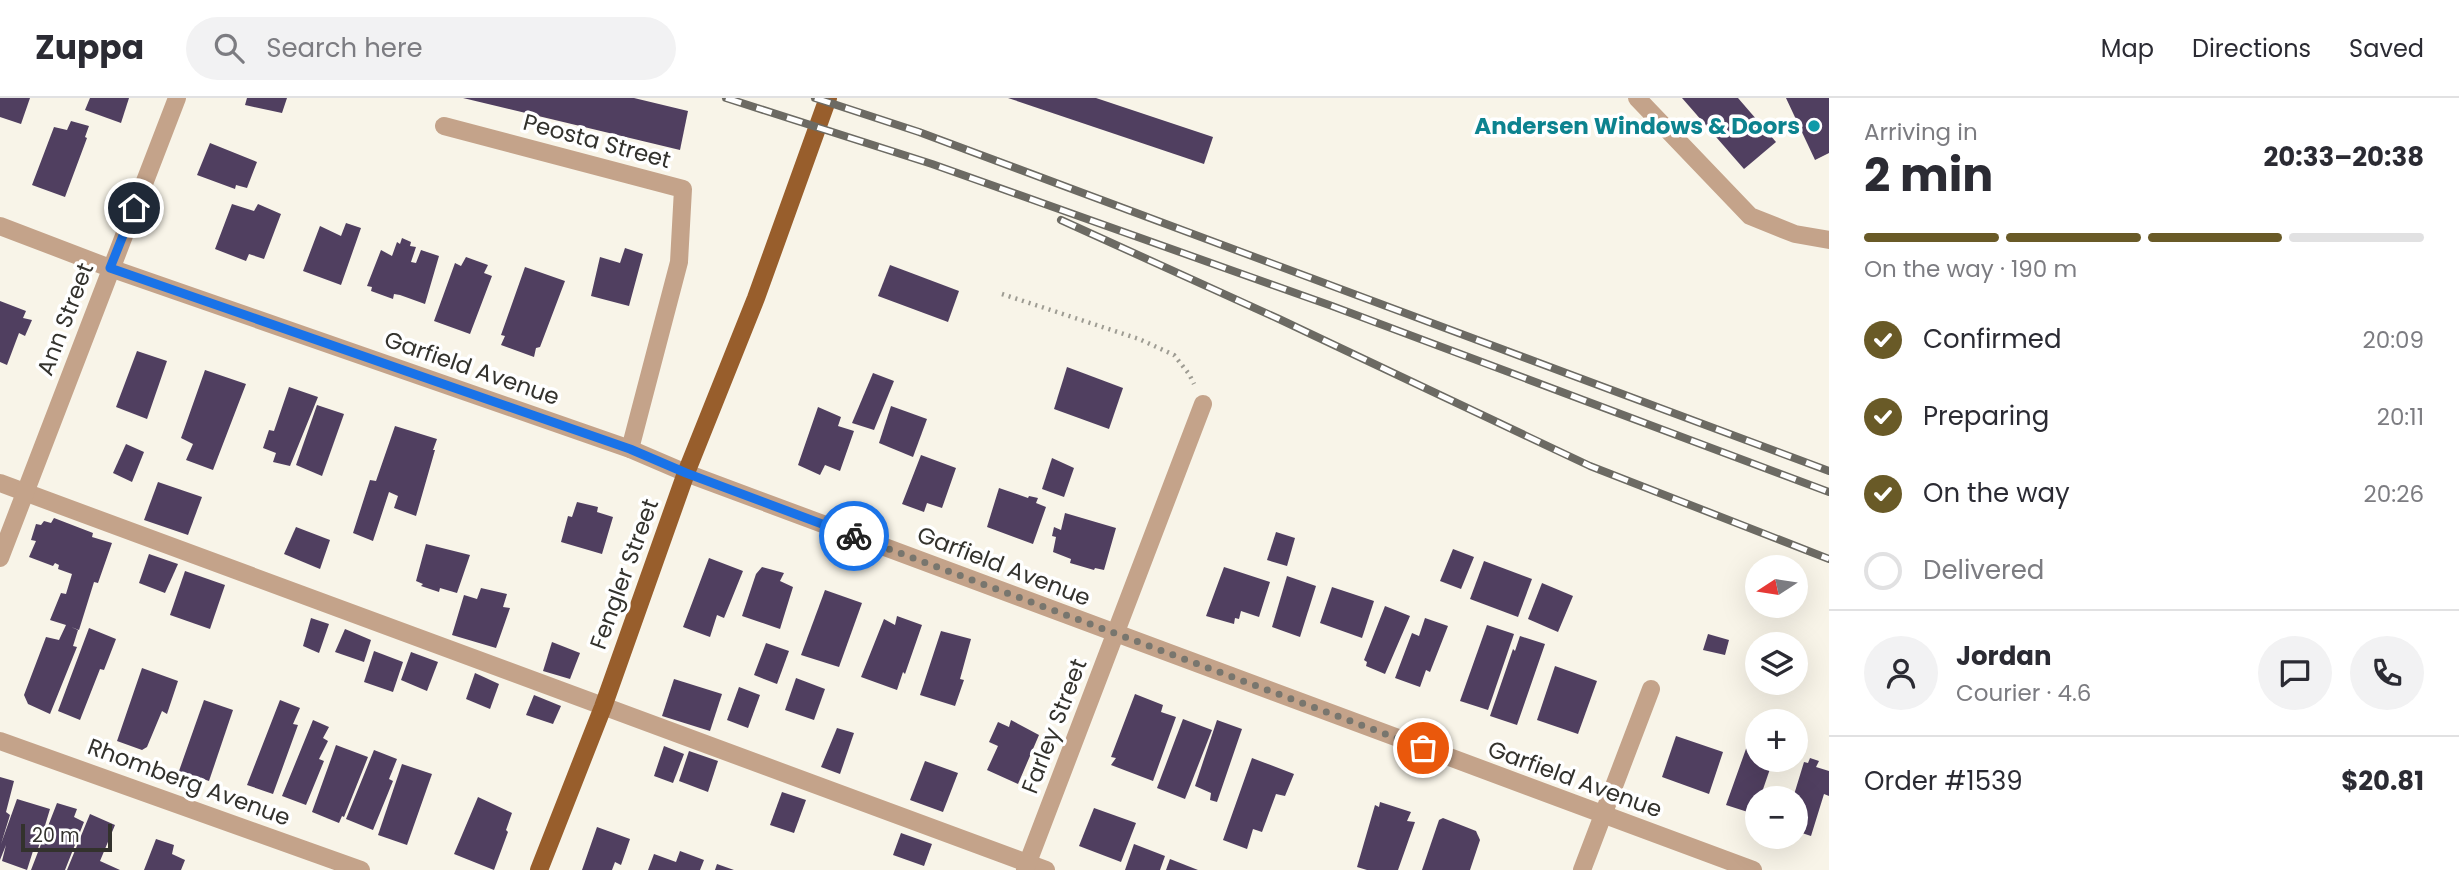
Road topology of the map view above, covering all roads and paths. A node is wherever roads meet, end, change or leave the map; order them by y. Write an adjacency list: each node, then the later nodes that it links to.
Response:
1 (177, 98): 7 (street, Ann Street)
2 (828, 98): 11 (main road, Fengler Street)
3 (1637, 98): 6 (street)
4 (444, 126): 10 (street, Peosta Street)
5 (0, 226): 7 (street, Garfield Avenue)
6 (1829, 240)
7 (110, 268): 10 (street, Garfield Avenue); 13 (street, Ann Street)
8 (1002, 294): 9 (path)
9 (1203, 404): 15 (street, Farley Street)
10 (630, 449): 11 (street, Garfield Avenue)
11 (686, 473): 15 (street, Garfield Avenue); 17 (main road, Fengler Street)
12 (0, 483): 13 (street)
13 (25, 492): 14 (street, Ann Street); 17 (street)
14 (0, 558)
15 (1115, 634): 19 (street, Garfield Avenue); 20 (street, Farley Street)
16 (1651, 689): 19 (street)
17 (603, 707): 20 (street); 22 (main road, Fengler Street)
18 (0, 741): 21 (street, Rhomberg Avenue)
19 (1602, 815): 24 (street); 25 (street, Garfield Avenue)
20 (1026, 867): 23 (street)
21 (361, 870)
22 (539, 870)
23 (1046, 870)
24 (1582, 870)
25 (1753, 870)

